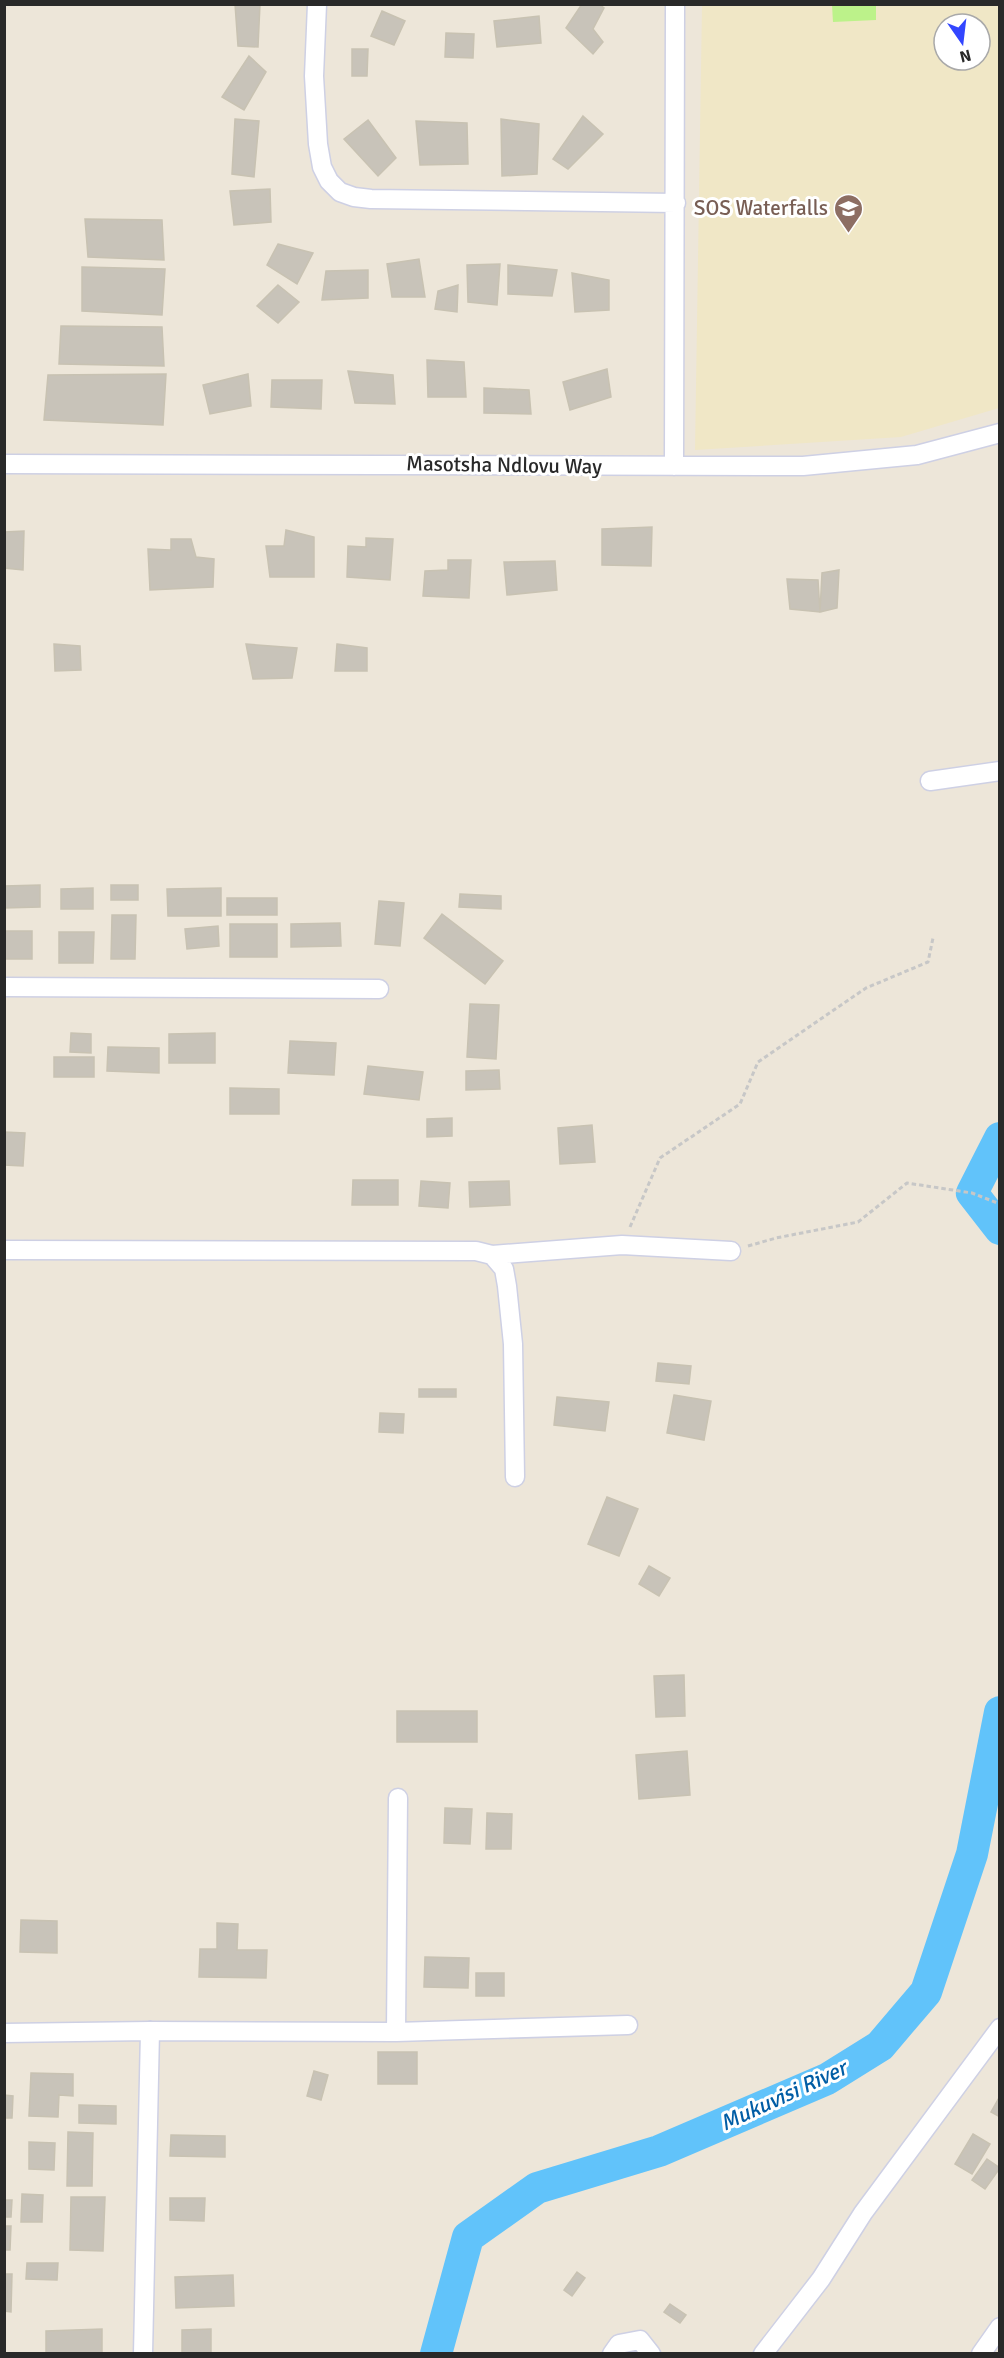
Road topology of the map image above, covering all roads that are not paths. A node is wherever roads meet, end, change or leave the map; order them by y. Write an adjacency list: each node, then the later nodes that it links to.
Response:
1 (317, 4): 3 (street)
2 (675, 4): 3 (street)
3 (676, 204): 6 (street)
4 (999, 433): 6 (street, Masotsha Ndlovu Way)
5 (4, 464): 6 (street, Masotsha Ndlovu Way)
6 (674, 466)
7 (999, 771): 8 (street)
8 (930, 781)
9 (4, 987): 10 (street)
10 (379, 989)
11 (4, 1250): 13 (street)
12 (731, 1251): 13 (street)
13 (492, 1255): 14 (street)
14 (515, 1478)
15 (398, 1798): 19 (street)
16 (628, 2025): 19 (street)
17 (999, 2028): 25 (street)
18 (150, 2031): 19 (street); 20 (street); 22 (street)
19 (396, 2032)
20 (4, 2033)
21 (999, 2327): 26 (street)
22 (143, 2354)
23 (612, 2354): 24 (street)
24 (651, 2354)
25 (763, 2354)
26 (981, 2354)

